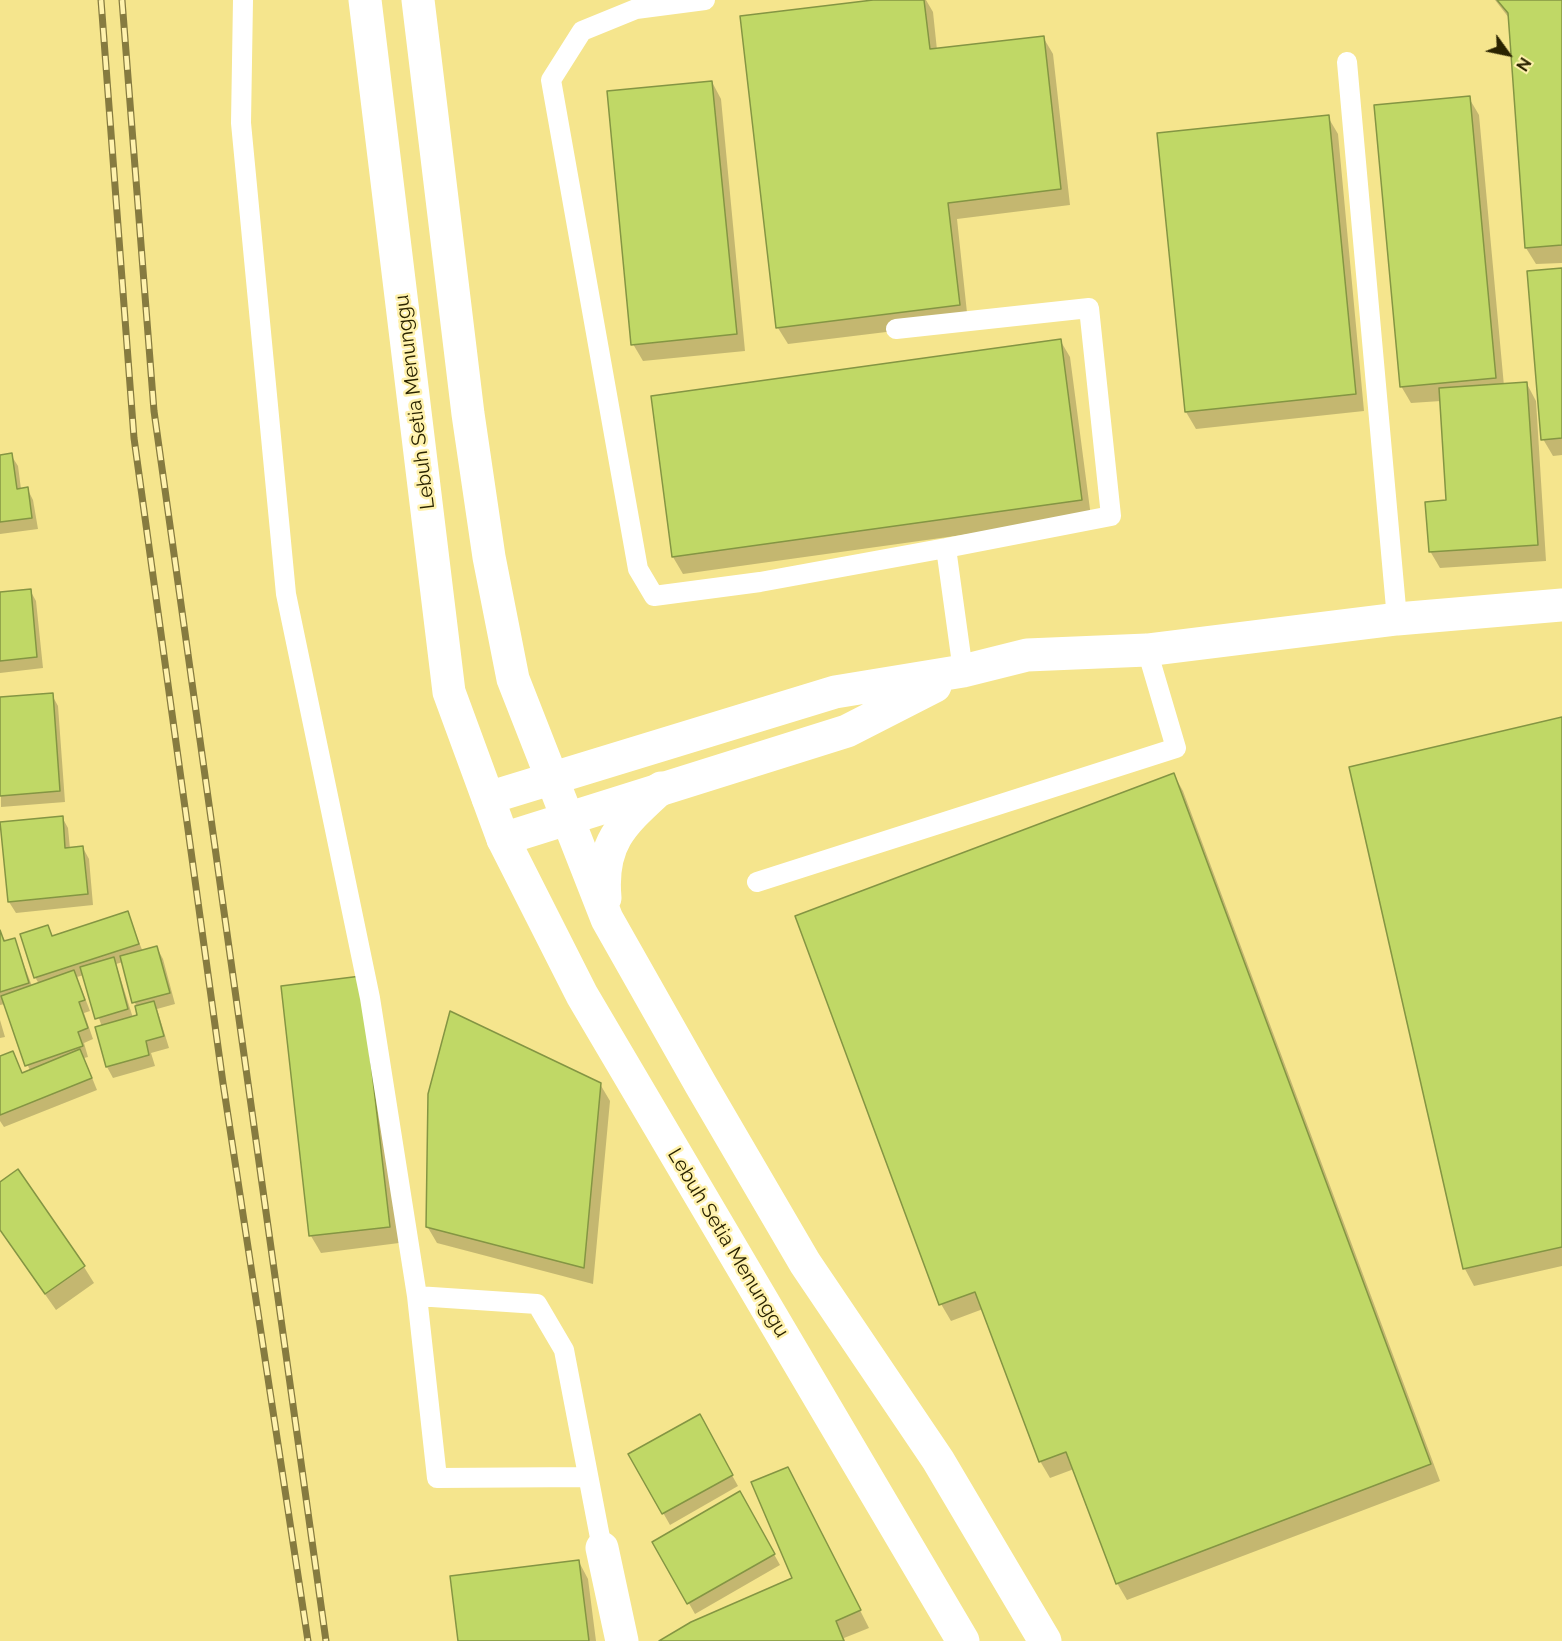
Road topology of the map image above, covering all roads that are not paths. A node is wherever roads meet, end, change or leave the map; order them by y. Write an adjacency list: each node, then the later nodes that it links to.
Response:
1 (243, 0): 19 (lane)
2 (365, 0): 14 (street, Lebuh Setia Menunggu)
3 (418, 0): 12 (street)
4 (705, 0): 7 (lane)
5 (1347, 62): 9 (lane)
6 (896, 329): 7 (lane)
7 (946, 548): 11 (lane)
8 (1562, 605): 9 (street)
9 (1398, 619): 10 (street)
10 (1146, 650): 11 (street); 17 (lane)
11 (963, 671): 12 (street); 13 (street)
12 (553, 779): 14 (street); 15 (street)
13 (661, 788): 15 (street); 18 (street)
14 (488, 798): 16 (street, Lebuh Setia Menunggu)
15 (568, 817): 16 (street); 18 (street)
16 (503, 839): 23 (street, Lebuh Setia Menunggu)
17 (757, 882)
18 (607, 919): 24 (street)
19 (417, 1296): 20 (lane); 20 (lane)
20 (587, 1477): 21 (lane)
21 (602, 1548): 22 (street)
22 (622, 1641)
23 (963, 1641)
24 (1045, 1641)

